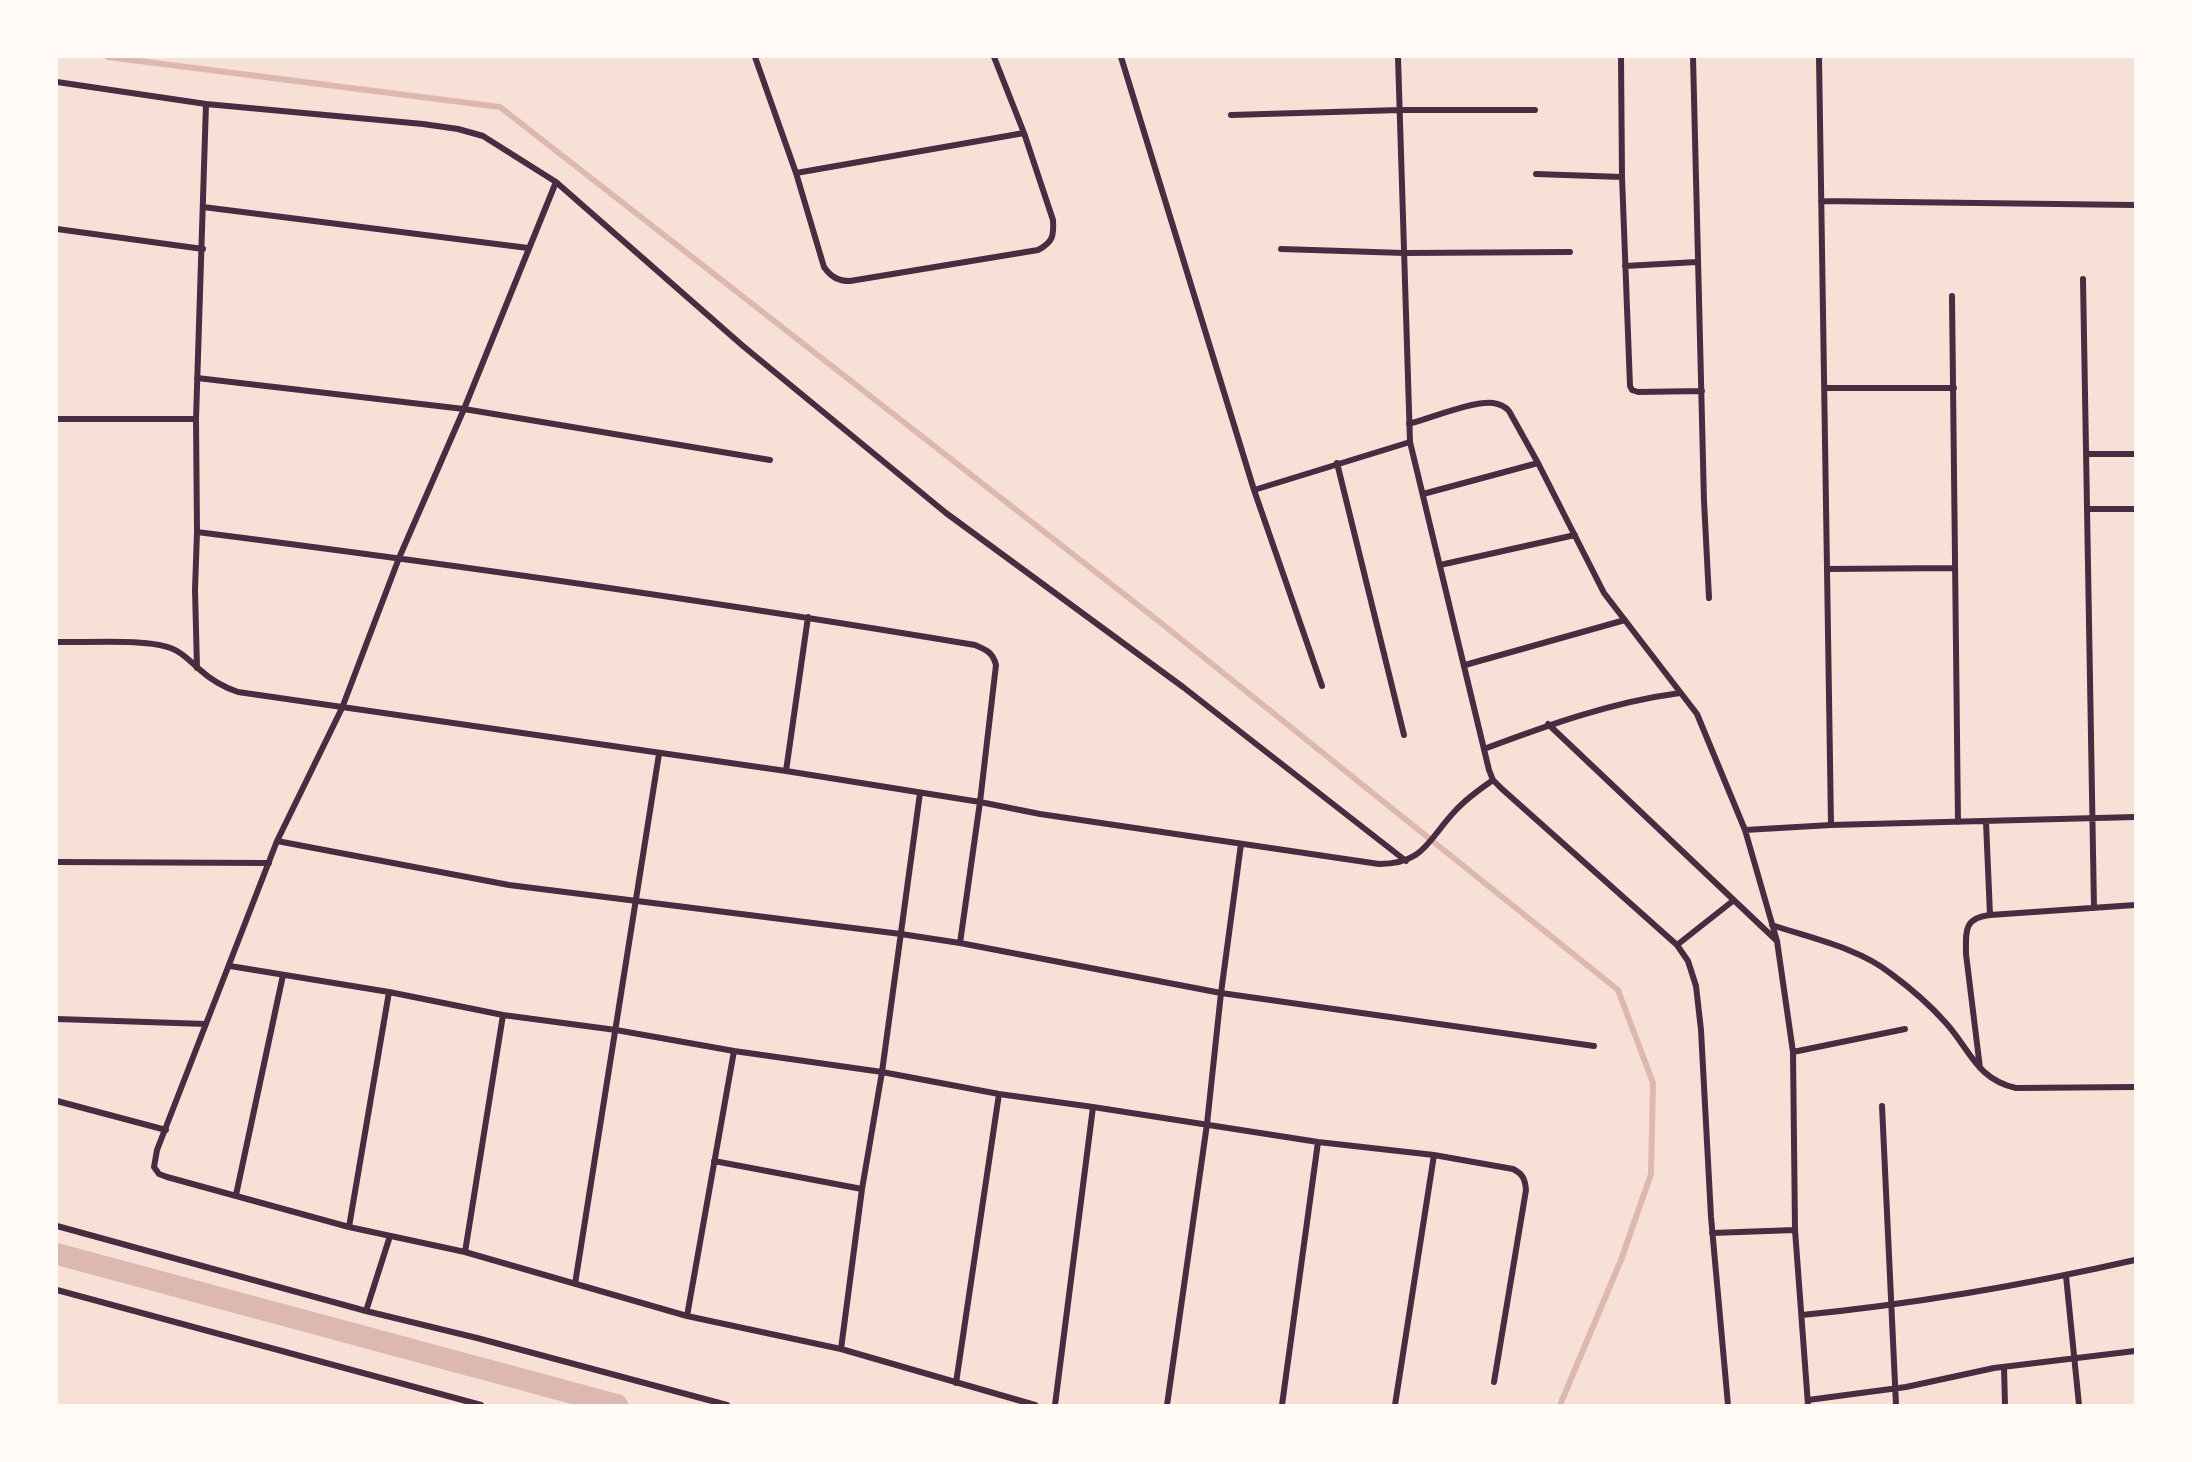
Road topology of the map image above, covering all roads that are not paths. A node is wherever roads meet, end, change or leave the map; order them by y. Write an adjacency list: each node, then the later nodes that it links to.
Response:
1 (756, 57): 14 (street)
2 (994, 57): 13 (street)
3 (1121, 57): 45 (street)
4 (1398, 57): 10 (street)
5 (1621, 57): 16 (street)
6 (1693, 57): 27 (street)
7 (1819, 57): 18 (street)
8 (57, 82): 9 (street)
9 (206, 104): 17 (street); 20 (street)
10 (1400, 110): 11 (street); 12 (street); 26 (street)
11 (1535, 110)
12 (1232, 115)
13 (1024, 133): 14 (street); 14 (street)
14 (796, 172)
15 (1536, 174): 16 (street)
16 (1622, 177): 28 (street)
17 (556, 182): 22 (street); 80 (street)
18 (1821, 201): 19 (street); 32 (street)
19 (2135, 205)
20 (203, 207): 22 (street); 23 (street)
21 (57, 229): 23 (street)
22 (528, 248): 35 (street)
23 (203, 249): 31 (street)
24 (1281, 249): 26 (street)
25 (1570, 252): 26 (street)
26 (1404, 253): 38 (street)
27 (1697, 262): 28 (street); 34 (street)
28 (1625, 266): 34 (street)
29 (2083, 279): 40 (street)
30 (1952, 296): 33 (street)
31 (197, 378): 35 (street); 37 (street)
32 (1825, 388): 33 (street); 54 (street)
33 (1954, 388): 53 (street)
34 (1702, 391): 55 (street)
35 (464, 409): 42 (street); 51 (street)
36 (57, 419): 37 (street)
37 (196, 419): 49 (street)
38 (1409, 424): 39 (street); 44 (street)
39 (1410, 442): 43 (street); 46 (street)
40 (2086, 454): 41 (street); 47 (street)
41 (2135, 454)
42 (770, 460)
43 (1337, 463): 45 (street); 65 (street)
44 (1538, 463): 46 (street); 50 (street)
45 (1254, 490): 61 (street)
46 (1423, 494): 52 (street)
47 (2087, 509): 48 (street); 73 (street)
48 (2135, 509)
49 (198, 532): 51 (street); 60 (street)
50 (1575, 535): 52 (street); 57 (street)
51 (399, 558): 56 (street); 63 (street)
52 (1440, 565): 59 (street)
53 (1954, 568): 54 (street); 74 (street)
54 (1827, 569): 76 (street)
55 (1709, 598)
56 (808, 617): 68 (street); 71 (street)
57 (1625, 620): 59 (street); 62 (street)
58 (57, 642): 60 (street)
59 (1465, 665): 66 (street)
60 (197, 668): 63 (street)
61 (1322, 686)
62 (1680, 693): 64 (street); 77 (street)
63 (342, 708): 67 (street); 78 (street)
64 (1548, 724): 66 (street); 83 (street)
65 (1404, 735)
66 (1484, 749): 69 (street)
67 (659, 754): 68 (street); 84 (street)
68 (786, 771): 70 (street)
69 (1493, 780): 80 (street); 92 (street)
70 (920, 793): 71 (street); 89 (street)
71 (980, 802): 79 (street); 91 (street)
72 (2135, 817): 73 (street)
73 (2093, 819): 75 (street); 86 (street)
74 (1958, 822): 75 (street); 76 (street)
75 (1986, 822): 87 (street)
76 (1831, 825): 77 (street)
77 (1745, 830): 88 (street)
78 (277, 841): 82 (street); 84 (street)
79 (1241, 844): 80 (street); 96 (street)
80 (1406, 861)
81 (57, 862): 82 (street)
82 (269, 864): 93 (street)
83 (1734, 900): 90 (street); 92 (street)
84 (635, 901): 89 (street); 101 (street)
85 (2135, 905): 86 (street)
86 (2094, 908): 87 (street)
87 (1990, 915): 105 (street)
88 (1772, 925): 90 (street); 105 (street)
89 (901, 934): 91 (street); 106 (street)
90 (1777, 941): 104 (street)
91 (960, 943): 96 (street)
92 (1677, 945): 122 (street)
93 (230, 966): 94 (street); 99 (street)
94 (283, 975): 95 (street); 118 (street)
95 (389, 992): 97 (street); 120 (street)
96 (1221, 993): 102 (street); 112 (street)
97 (503, 1015): 101 (street); 124 (street)
98 (57, 1019): 99 (street)
99 (206, 1024): 113 (street)
100 (1905, 1029): 104 (street)
101 (616, 1030): 103 (street); 127 (street)
102 (1594, 1046)
103 (734, 1051): 106 (street); 116 (street)
104 (1793, 1052): 121 (street)
105 (1980, 1068): 107 (street)
106 (882, 1072): 108 (street); 117 (street)
107 (2135, 1087)
108 (999, 1094): 111 (street); 138 (street)
109 (57, 1101): 113 (street)
110 (1882, 1106): 129 (street)
111 (1093, 1107): 112 (street); 144 (street)
112 (1208, 1124): 114 (street); 145 (street)
113 (166, 1130): 118 (street)
114 (1318, 1142): 115 (street); 146 (street)
115 (1434, 1155): 137 (street); 147 (street)
116 (714, 1161): 117 (street); 132 (street)
117 (862, 1189): 133 (street)
118 (236, 1195): 120 (street)
119 (57, 1226): 130 (street)
120 (350, 1227): 123 (street)
121 (1795, 1230): 122 (street); 131 (street)
122 (1712, 1233): 148 (street)
123 (390, 1236): 124 (street); 130 (street)
124 (465, 1252): 127 (street)
125 (2135, 1260): 126 (street)
126 (2066, 1276): 129 (street); 135 (street)
127 (575, 1284): 132 (street)
128 (57, 1290): 141 (street)
129 (1892, 1306): 131 (street); 139 (street)
130 (366, 1311): 142 (street)
131 (1802, 1315): 140 (street)
132 (687, 1316): 133 (street)
133 (841, 1350): 138 (street)
134 (2135, 1351): 135 (street)
135 (2075, 1358): 136 (street); 151 (street)
136 (2004, 1367): 139 (street); 150 (street)
137 (1494, 1382)
138 (956, 1383): 143 (street)
139 (1894, 1389): 140 (street); 149 (street)
140 (1808, 1402)
141 (482, 1405)
142 (727, 1405)
143 (1035, 1405)
144 (1054, 1405)
145 (1167, 1405)
146 (1282, 1405)
147 (1395, 1405)
148 (1728, 1405)
149 (1896, 1405)
150 (2005, 1405)
151 (2079, 1405)

